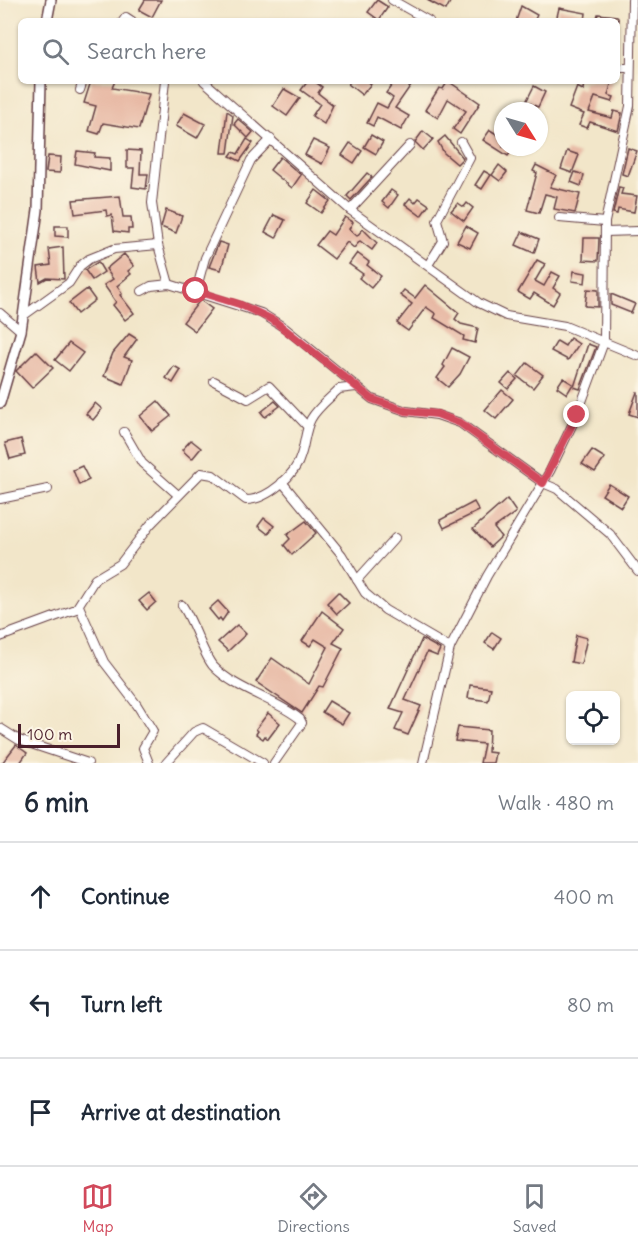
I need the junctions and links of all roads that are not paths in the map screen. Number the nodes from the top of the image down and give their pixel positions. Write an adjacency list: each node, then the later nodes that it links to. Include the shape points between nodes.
1 (51, 0): 4 (street)
2 (394, 0): 5 (street)
3 (632, 0): 7 (street)
4 (48, 18)
5 (424, 18)
6 (620, 68): 7 (street)
7 (630, 68): 11 (street)
8 (41, 84): 26 (street, via 38,210)
9 (165, 84): 20 (street, via 152,203)
10 (207, 84): 12 (street)
11 (634, 107): 17 (street)
12 (271, 139): 15 (street); 24 (street, via 251,160 205,258)
13 (461, 142): 21 (street, via 470,158 436,220 443,241)
14 (410, 145): 15 (street)
15 (350, 210): 21 (street)
16 (559, 218): 17 (street)
17 (605, 222): 19 (street)
18 (638, 231): 19 (street)
19 (605, 232): 28 (street)
20 (158, 244): 22 (street); 26 (street, via 114,249 89,259 69,283)
21 (429, 265): 28 (street, via 479,303 506,316 566,326)
22 (169, 284): 23 (street); 24 (street)
23 (142, 291)
24 (196, 291): 31 (street, via 273,320)
25 (0, 313): 27 (street)
26 (23, 316): 27 (street)
27 (21, 331): 32 (street)
28 (604, 342): 29 (street); 36 (street, via 577,415)
29 (638, 356)
30 (214, 381): 33 (street, via 248,399 269,386)
31 (356, 387): 33 (street, via 339,389); 36 (street, via 372,399 398,409 437,414 460,423)
32 (0, 404)
33 (308, 426): 35 (street, via 301,458)
34 (123, 432): 38 (street, via 142,463)
35 (282, 482): 38 (street, via 261,496 246,500 206,473); 42 (street, via 342,555)
36 (543, 483): 41 (street, via 557,489 610,534); 46 (street, via 487,576)
37 (48, 489): 39 (street)
38 (178, 495): 44 (street, via 120,564 95,579)
39 (0, 499)
40 (395, 538): 42 (street)
41 (638, 572)
42 (357, 580): 46 (street, via 365,593 385,610)
43 (182, 605): 52 (street, via 212,666 300,719 302,723)
44 (80, 606): 45 (street); 49 (street, via 104,662 153,731 143,748)
45 (0, 637)
46 (450, 648): 53 (street)
47 (0, 728): 48 (street, via 19,740)
48 (88, 763)
49 (149, 763)
50 (166, 763): 51 (street, via 194,732 203,728)
51 (263, 763)
52 (274, 763)
53 (423, 763)

